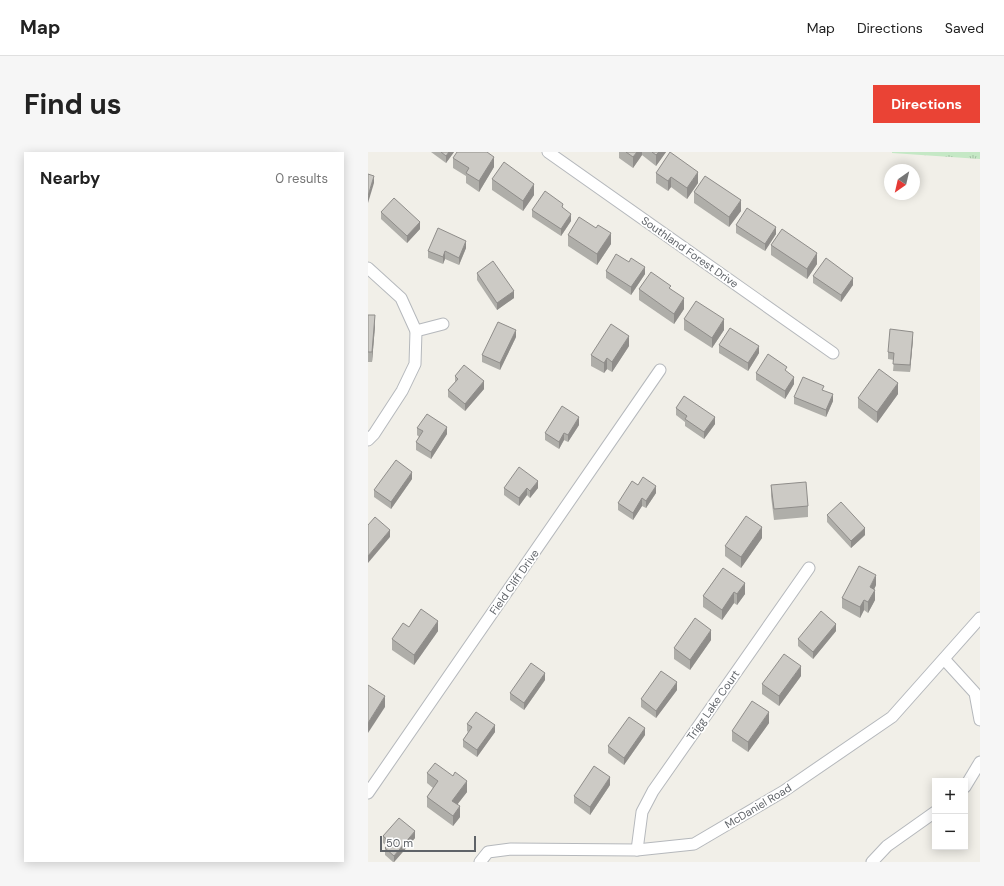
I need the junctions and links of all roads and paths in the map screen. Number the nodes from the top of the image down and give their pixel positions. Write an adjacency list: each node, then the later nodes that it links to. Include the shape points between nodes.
1 (548, 152): 5 (street, Southland Forest Drive)
2 (368, 268): 4 (street, via 401,298)
3 (443, 324): 4 (street)
4 (416, 331): 7 (street, via 415,364 402,391)
5 (832, 353)
6 (660, 370): 14 (street, Field Cliff Drive)
7 (368, 440)
8 (809, 568): 16 (street, Trigg Lake Court, via 653,791 642,812)
9 (980, 618): 10 (street, McDaniel Road)
10 (944, 658): 11 (street, via 975,693); 16 (street, McDaniel Road, via 892,717 784,791 694,844)
11 (980, 720)
12 (980, 762): 13 (street)
13 (968, 782)
14 (368, 793)
15 (932, 814): 18 (street, via 887,846)
16 (637, 850): 17 (street, McDaniel Road, via 511,849 488,852)
17 (480, 862)
18 (872, 862)

